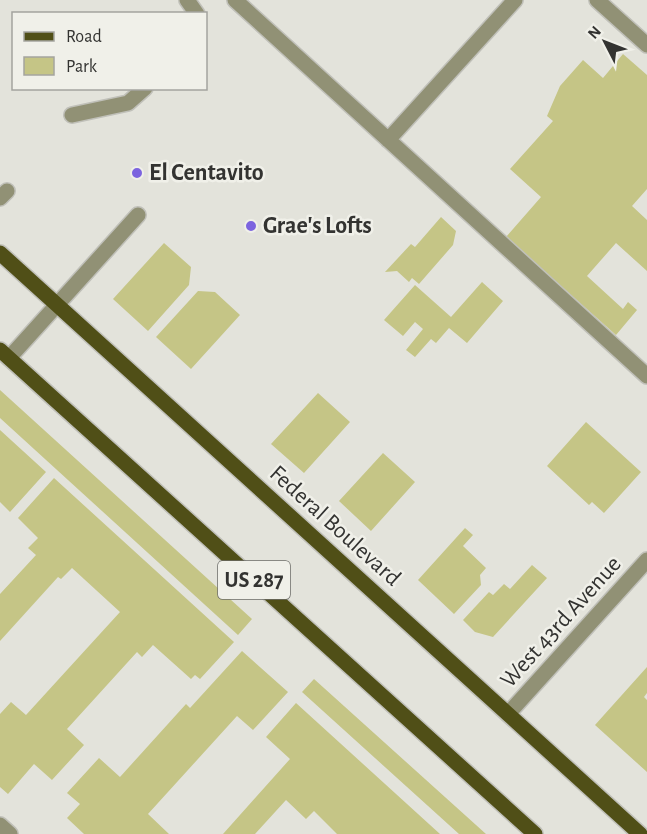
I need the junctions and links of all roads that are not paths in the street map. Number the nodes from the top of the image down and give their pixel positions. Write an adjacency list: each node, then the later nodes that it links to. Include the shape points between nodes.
1 (235, 0): 7 (street)
2 (515, 0): 7 (street)
3 (597, 0): 4 (street)
4 (647, 45)
5 (143, 90): 6 (street, via 128,103)
6 (72, 115)
7 (388, 140): 12 (street)
8 (138, 215): 10 (street)
9 (0, 253): 10 (main road, Federal Boulevard / US 287)
10 (57, 304): 11 (street); 14 (main road, Federal Boulevard / US 287)
11 (4, 354): 17 (main road, US 287)
12 (647, 376)
13 (647, 560): 14 (street, West 43rd Avenue)
14 (508, 714): 18 (main road, Federal Boulevard / US 287)
15 (0, 825): 16 (street)
16 (10, 834)
17 (535, 834)
18 (639, 834)

